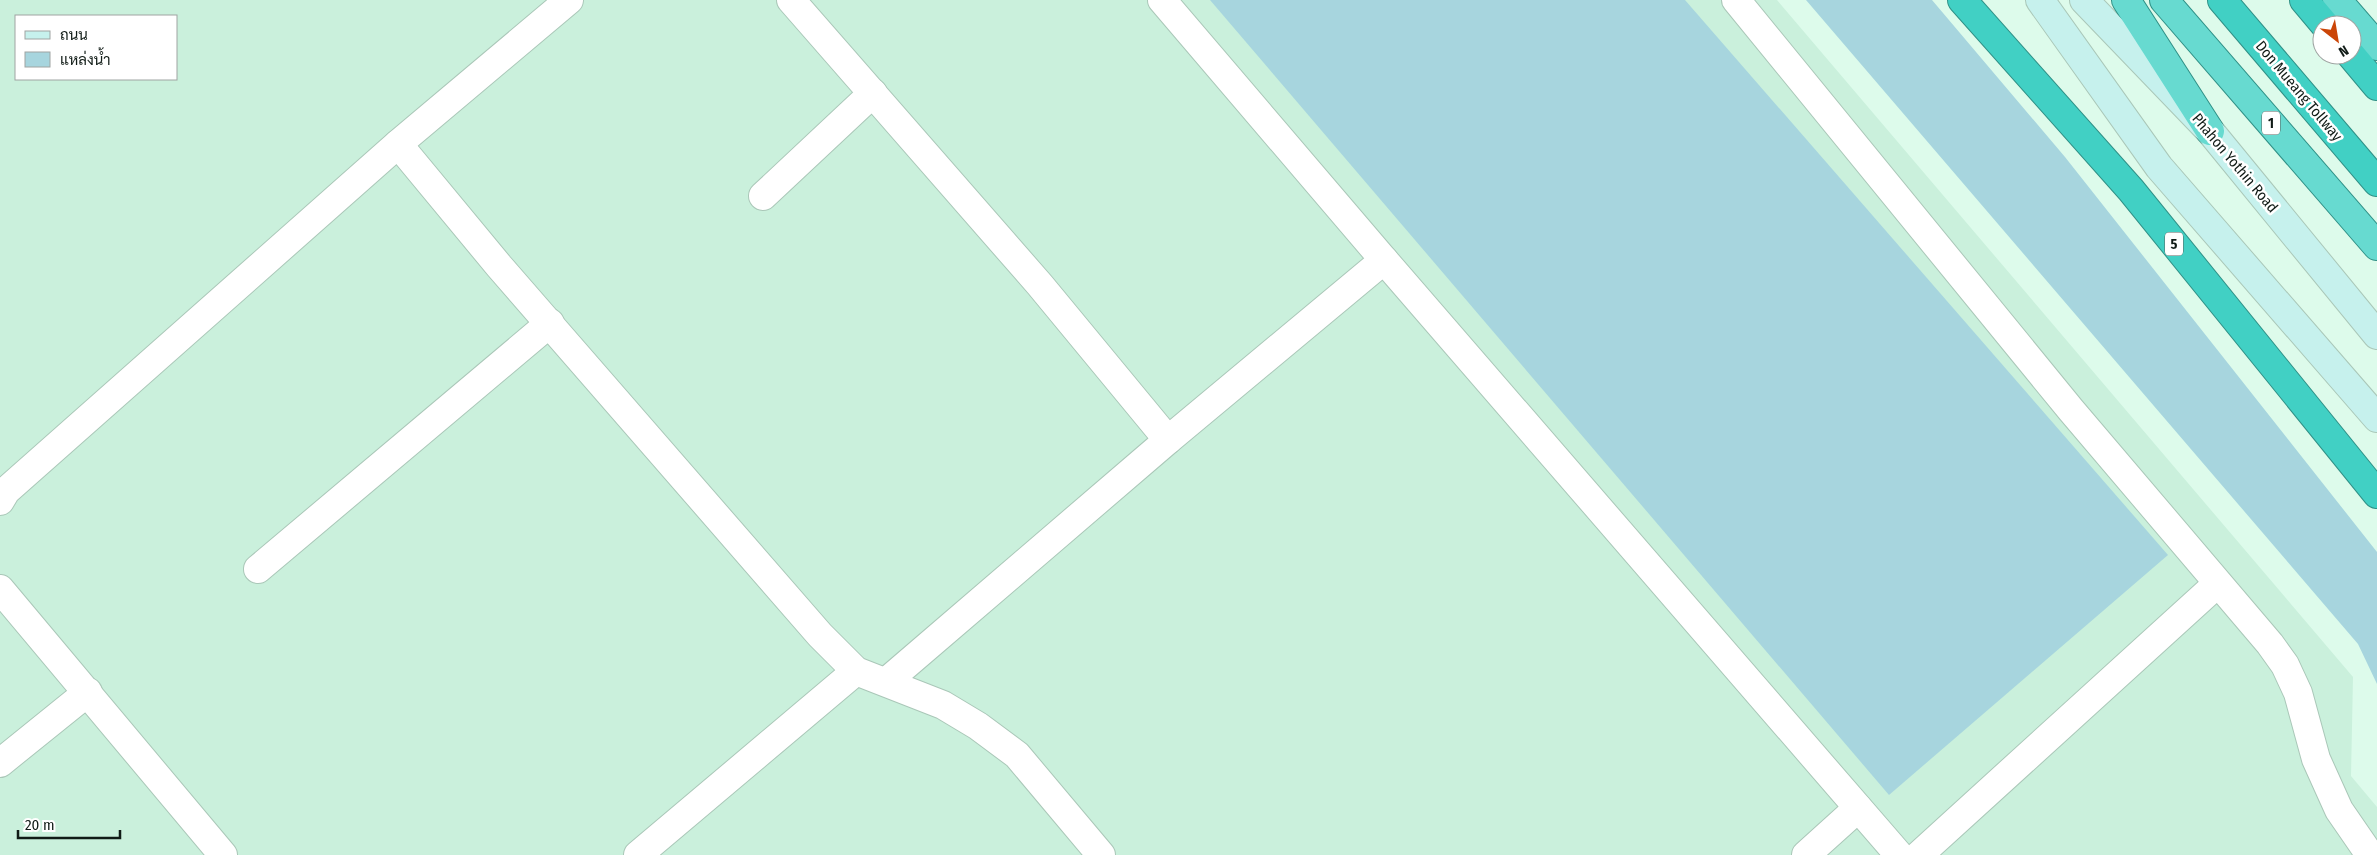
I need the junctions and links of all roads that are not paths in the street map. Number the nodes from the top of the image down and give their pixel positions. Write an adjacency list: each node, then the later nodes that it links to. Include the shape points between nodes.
1 (569, 0): 19 (street)
2 (791, 0): 17 (street)
3 (1162, 0): 23 (street)
4 (1736, 0): 31 (street)
5 (1962, 0): 28 (highway, 5, via 2131,190)
6 (2040, 0): 26 (main road, via 2159,167)
7 (2084, 0): 18 (main road, Phahon Yothin Road)
8 (2126, 0): 18 (highway)
9 (2164, 0): 22 (highway, 1)
10 (2222, 0): 20 (highway, Don Mueang Tollway)
11 (2304, 0): 13 (highway)
12 (2337, 0): 14 (highway)
13 (2317, 15)
14 (2377, 46)
15 (2359, 65): 16 (highway)
16 (2377, 86)
17 (873, 94): 21 (street); 27 (street, via 1040,285)
18 (2210, 131): 25 (main road, Phahon Yothin Road)
19 (398, 144): 24 (street); 29 (street, via 6,491)
20 (2377, 182)
21 (763, 196)
22 (2377, 246)
23 (1384, 260): 27 (street); 37 (street)
24 (550, 323): 30 (street); 33 (street, via 820,635)
25 (2377, 335)
26 (2377, 418)
27 (1168, 440): 34 (street)
28 (2377, 494)
29 (0, 501)
30 (258, 569)
31 (2217, 584): 43 (street); 44 (street, via 2285,665 2298,693 2320,768 2339,810)
32 (0, 589): 35 (street)
33 (856, 671): 34 (street); 39 (street)
34 (886, 682): 40 (street, via 943,706 1018,755)
35 (88, 692): 36 (street); 38 (street)
36 (0, 763)
37 (1858, 808): 41 (street); 42 (street)
38 (223, 855)
39 (638, 855)
40 (1101, 855)
41 (1806, 855)
42 (1899, 855)
43 (1918, 855)
44 (2370, 855)

